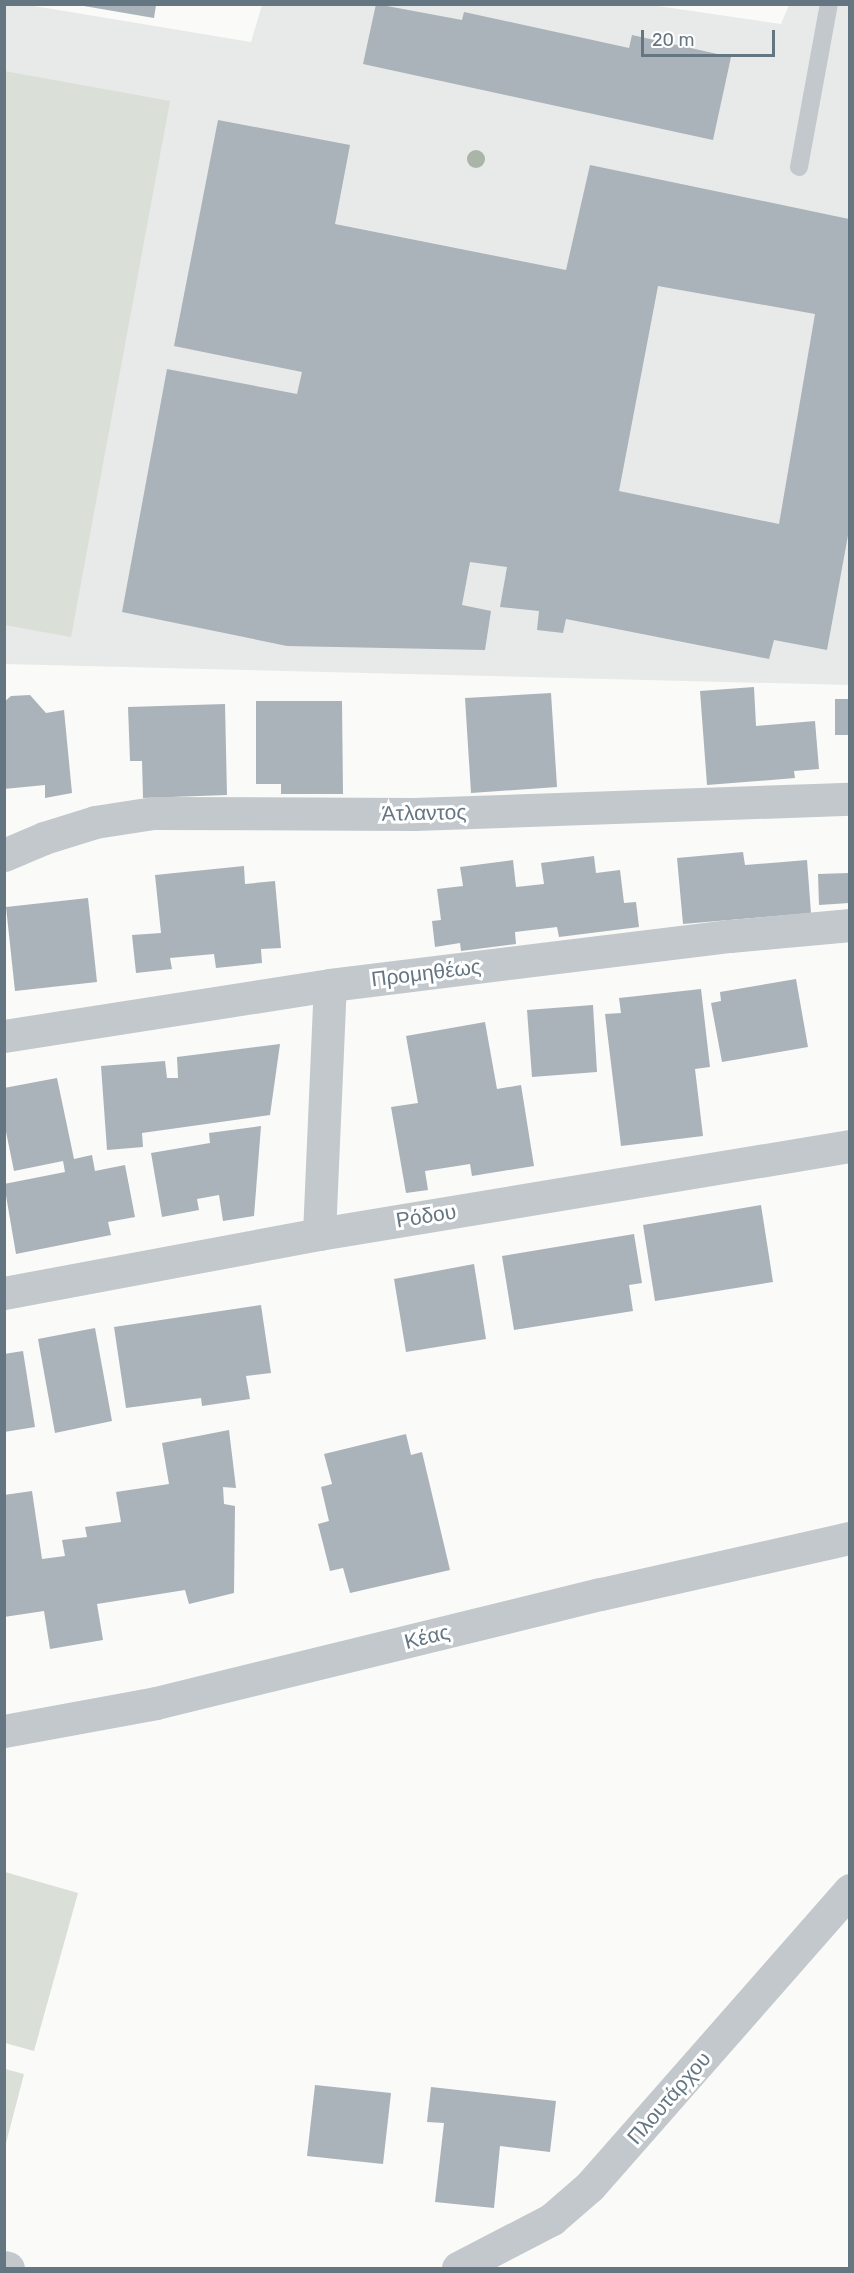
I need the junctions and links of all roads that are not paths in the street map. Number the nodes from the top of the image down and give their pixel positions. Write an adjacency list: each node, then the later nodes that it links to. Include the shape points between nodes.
1 (829, 4): 2 (lane)
2 (799, 167)
3 (849, 799): 4 (street, Άτλαντος, via 414,814 153,813 95,822)
4 (4, 855)
5 (849, 925): 6 (street, Προμηθέως)
6 (330, 985): 7 (street, Προμηθέως); 9 (street)
7 (4, 1036)
8 (849, 1146): 9 (street, Ρόδου)
9 (320, 1234): 10 (street, Ρόδου)
10 (4, 1293)
11 (849, 1538): 12 (street, Κέας, via 601,1594 156,1704)
12 (4, 1731)
13 (849, 1890): 14 (street, Πλουτάρχου, via 590,2186 552,2219)
14 (458, 2268)

